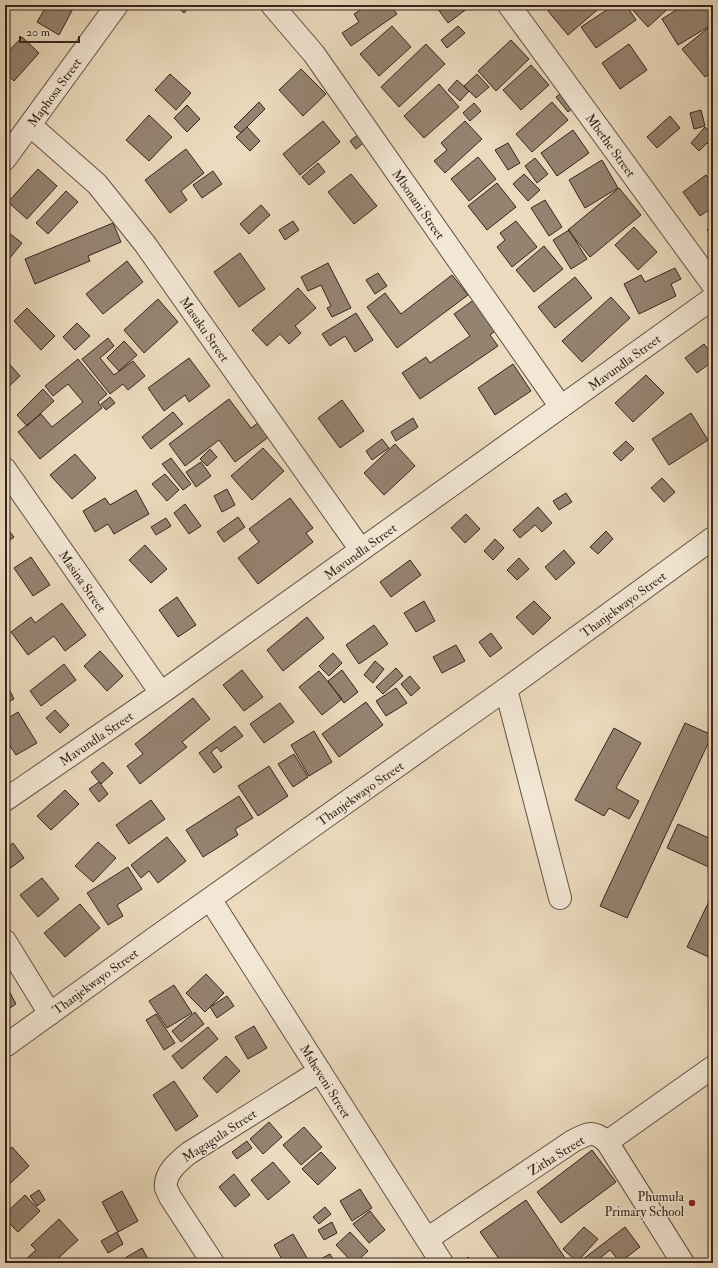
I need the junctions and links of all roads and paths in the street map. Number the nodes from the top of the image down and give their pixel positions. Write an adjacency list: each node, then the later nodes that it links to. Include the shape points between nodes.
1 (116, 5): 4 (street, Maphosa Street)
2 (272, 5): 8 (street, Mbonani Street, via 314,54)
3 (509, 5): 6 (street, Mbethe Street)
4 (30, 125): 5 (street, Maphosa Street); 11 (street, Masuku Street, via 97,184 140,238)
5 (5, 159)
6 (713, 285)
7 (713, 298): 8 (street, Mavundla Street)
8 (561, 407): 11 (street, Mavundla Street)
9 (5, 469): 13 (street, Masina Street)
10 (710, 545): 12 (street, Thanjekwayo Street)
11 (361, 550): 13 (street, Mavundla Street)
12 (506, 689): 15 (street); 16 (street, Thanjekwayo Street)
13 (161, 693): 14 (street, Mavundla Street)
14 (5, 800)
15 (560, 898)
16 (210, 899): 18 (street, Thanjekwayo Street); 21 (street, Msheveni Street)
17 (5, 941): 18 (street)
18 (50, 1014): 19 (street, Thanjekwayo Street)
19 (5, 1046)
20 (713, 1067): 22 (street)
21 (320, 1070): 23 (street, Msheveni Street); 24 (street, Magagula Street, via 189,1154 170,1173 166,1188 170,1197)
22 (607, 1142): 23 (street, Zitha Street, via 596,1134 582,1136); 26 (street)
23 (427, 1239): 25 (street, Msheveni Street)
24 (213, 1263)
25 (442, 1263)
26 (682, 1263)

